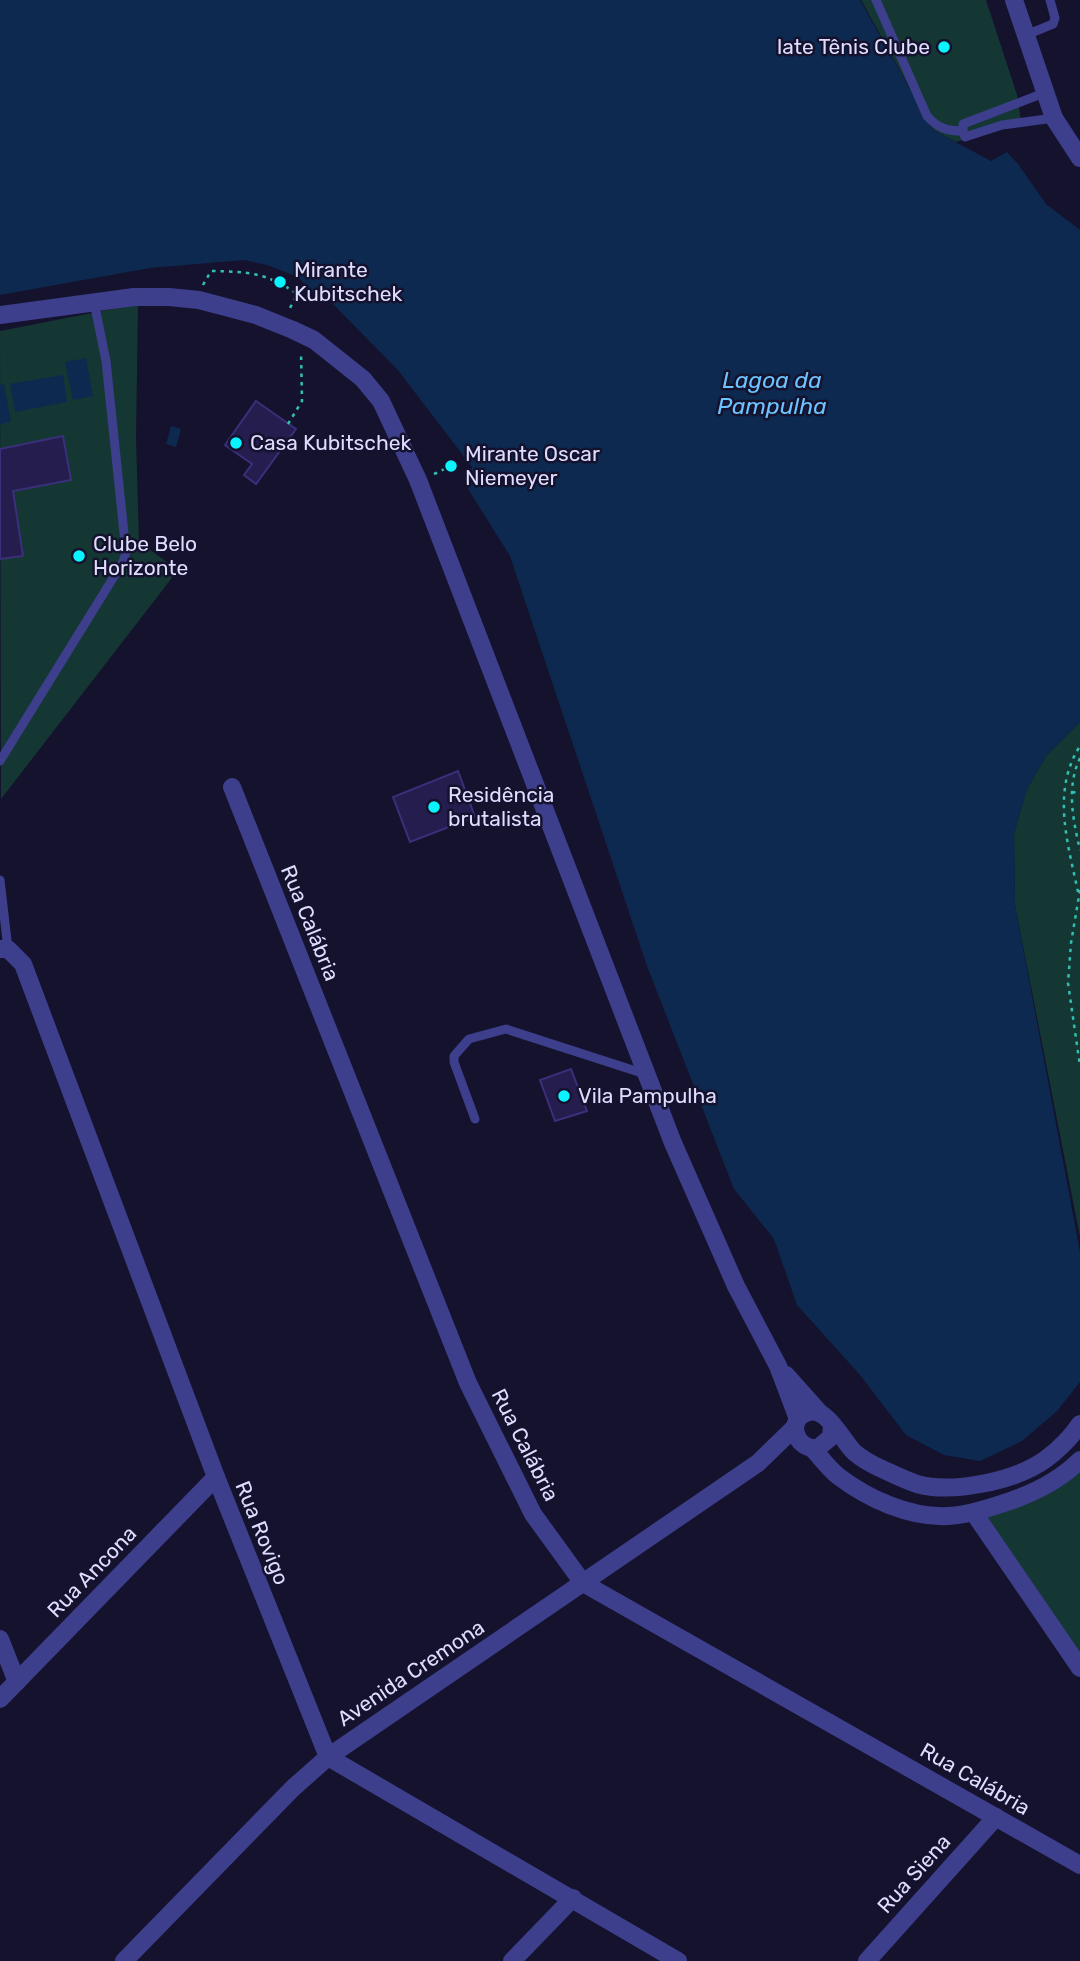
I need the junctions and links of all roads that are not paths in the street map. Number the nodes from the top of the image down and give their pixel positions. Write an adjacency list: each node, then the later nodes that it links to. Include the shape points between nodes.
1 (876, 0): 7 (lane, via 927,116 947,131)
2 (1014, 0): 4 (street)
3 (1050, 0): 4 (lane, via 1053,24)
4 (1025, 35): 5 (street)
5 (1044, 93): 6 (street); 7 (lane, via 963,124)
6 (1054, 118): 7 (lane, via 1002,125 965,137); 8 (street)
7 (963, 131)
8 (1080, 158)
9 (94, 302): 10 (street); 11 (lane, via 106,361 123,562); 15 (street, via 169,297 256,315 305,335 363,379 381,401 412,466)
10 (0, 316)
11 (0, 761)
12 (232, 787): 27 (street, Rua Calábria, via 468,1383 533,1514)
13 (0, 880): 14 (lane)
14 (4, 949): 25 (street, Rua Rovigo, via 23,964)
15 (647, 1074): 16 (lane, via 521,1033 494,1032 469,1039 454,1056); 17 (street, via 736,1286)
16 (475, 1119)
17 (778, 1366): 18 (street); 19 (street)
18 (819, 1412): 19 (street, via 807,1412); 21 (street)
19 (796, 1423): 22 (street, via 797,1439); 24 (street, Avenida Cremona)
20 (1080, 1424): 21 (street, via 1045,1460 1008,1477 948,1488 917,1484 878,1468 856,1453)
21 (832, 1425): 22 (street, via 828,1442)
22 (810, 1448): 24 (street, Avenida Cremona); 26 (street, via 864,1493 909,1512)
23 (1080, 1460): 26 (street, via 1050,1484)
24 (758, 1463): 27 (street, Avenida Cremona)
25 (216, 1477): 30 (street, Rua Ancona); 32 (street, Rua Rovigo)
26 (974, 1513): 29 (street)
27 (583, 1583): 32 (street, Avenida Cremona); 33 (street, Rua Calábria)
28 (0, 1639): 30 (street)
29 (1080, 1668)
30 (16, 1682): 31 (street, Rua Ancona)
31 (0, 1699)
32 (328, 1758): 35 (street); 36 (street, Avenida Cremona)
33 (996, 1817): 34 (street, Rua Calábria); 39 (street, Rua Siena)
34 (1080, 1865)
35 (573, 1898): 37 (street); 38 (street)
36 (124, 1961)
37 (512, 1961)
38 (678, 1961)
39 (867, 1961)

